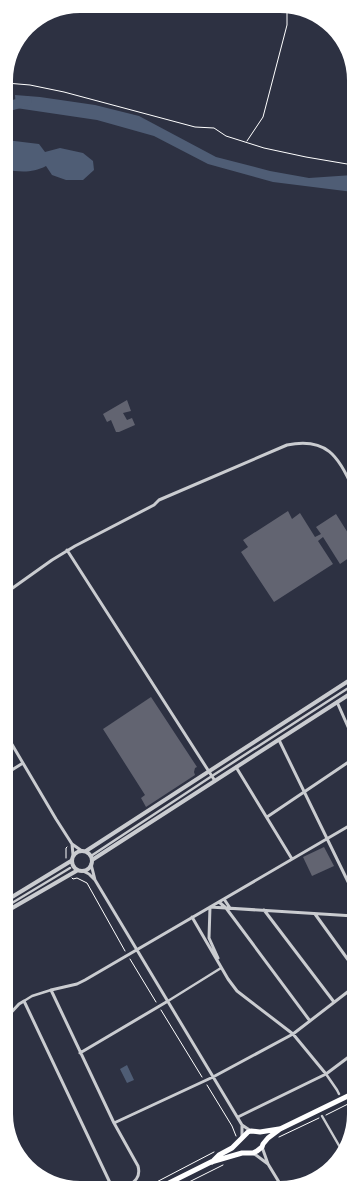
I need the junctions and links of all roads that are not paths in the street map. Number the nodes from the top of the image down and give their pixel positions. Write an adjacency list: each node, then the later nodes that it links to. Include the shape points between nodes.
1 (347, 475): 2 (street, via 342,465 330,452 317,445 287,445 164,497 154,505)
2 (67, 550): 3 (street); 15 (street)
3 (13, 588)
4 (347, 682): 15 (street)
5 (347, 689): 16 (street)
6 (347, 696): 7 (street)
7 (337, 702): 8 (street); 9 (street)
8 (347, 724)
9 (279, 740): 13 (street); 18 (street)
10 (13, 746): 11 (street)
11 (23, 763): 14 (street); 22 (street)
12 (347, 763): 18 (street)
13 (236, 767): 17 (street); 19 (street)
14 (13, 769)
15 (208, 772): 16 (street); 23 (street)
16 (212, 776): 17 (street); 25 (street)
17 (215, 781): 25 (street)
18 (304, 792): 19 (street); 21 (street)
19 (267, 817): 26 (street)
20 (347, 826): 21 (street)
21 (327, 839): 26 (street); 31 (street)
22 (72, 844): 23 (street); 24 (street)
23 (84, 851): 24 (street); 25 (street)
24 (73, 855): 27 (street)
25 (91, 860): 29 (street, via 87,869); 30 (street)
26 (292, 860): 33 (street)
27 (71, 861): 29 (street, via 73,866); 32 (street)
28 (70, 868): 34 (street)
29 (80, 870): 30 (street); 37 (street)
30 (95, 880): 43 (street)
31 (347, 880)
32 (13, 896)
33 (224, 899): 35 (street); 38 (street)
34 (13, 902)
35 (218, 902): 36 (street); 38 (street)
36 (210, 907): 38 (street); 42 (street); 45 (street, via 209,938)
37 (13, 908)
38 (228, 908): 39 (street); 52 (street)
39 (264, 910): 40 (street); 50 (street)
40 (315, 914): 41 (street); 44 (street)
41 (347, 916)
42 (192, 917): 43 (street); 45 (street)
43 (136, 949): 46 (street, via 77,984); 49 (street)
44 (347, 958)
45 (221, 968): 49 (street); 53 (street, via 237,991)
46 (51, 990): 48 (street); 54 (street)
47 (347, 992): 50 (street)
48 (24, 1001): 51 (street); 72 (street)
49 (168, 1001): 54 (street); 57 (street)
50 (334, 1002): 52 (street)
51 (13, 1010)
52 (310, 1021): 53 (street)
53 (293, 1034): 56 (street); 57 (street)
54 (80, 1053): 62 (street)
55 (347, 1058): 56 (street)
56 (326, 1074): 58 (street); 61 (street)
57 (214, 1077): 61 (street); 62 (street)
58 (338, 1094)
59 (347, 1096): 64 (main road)
60 (322, 1116): 68 (street)
61 (238, 1117): 63 (street)
62 (114, 1123): 73 (street, via 138,1166 138,1177)
63 (242, 1125): 65 (street); 66 (street)
64 (280, 1129): 65 (main road); 67 (main road, via 269,1136)
65 (254, 1132): 66 (main road, via 246,1134); 67 (main road, via 261,1136)
66 (242, 1139): 69 (main road, via 242,1147); 70 (main road)
67 (262, 1146): 69 (main road, via 257,1151); 71 (street)
68 (339, 1146)
69 (250, 1152): 70 (main road); 71 (street)
70 (211, 1162): 74 (main road)
71 (268, 1164): 75 (street)
72 (109, 1181)
73 (135, 1181)
74 (173, 1181)
75 (278, 1181)

